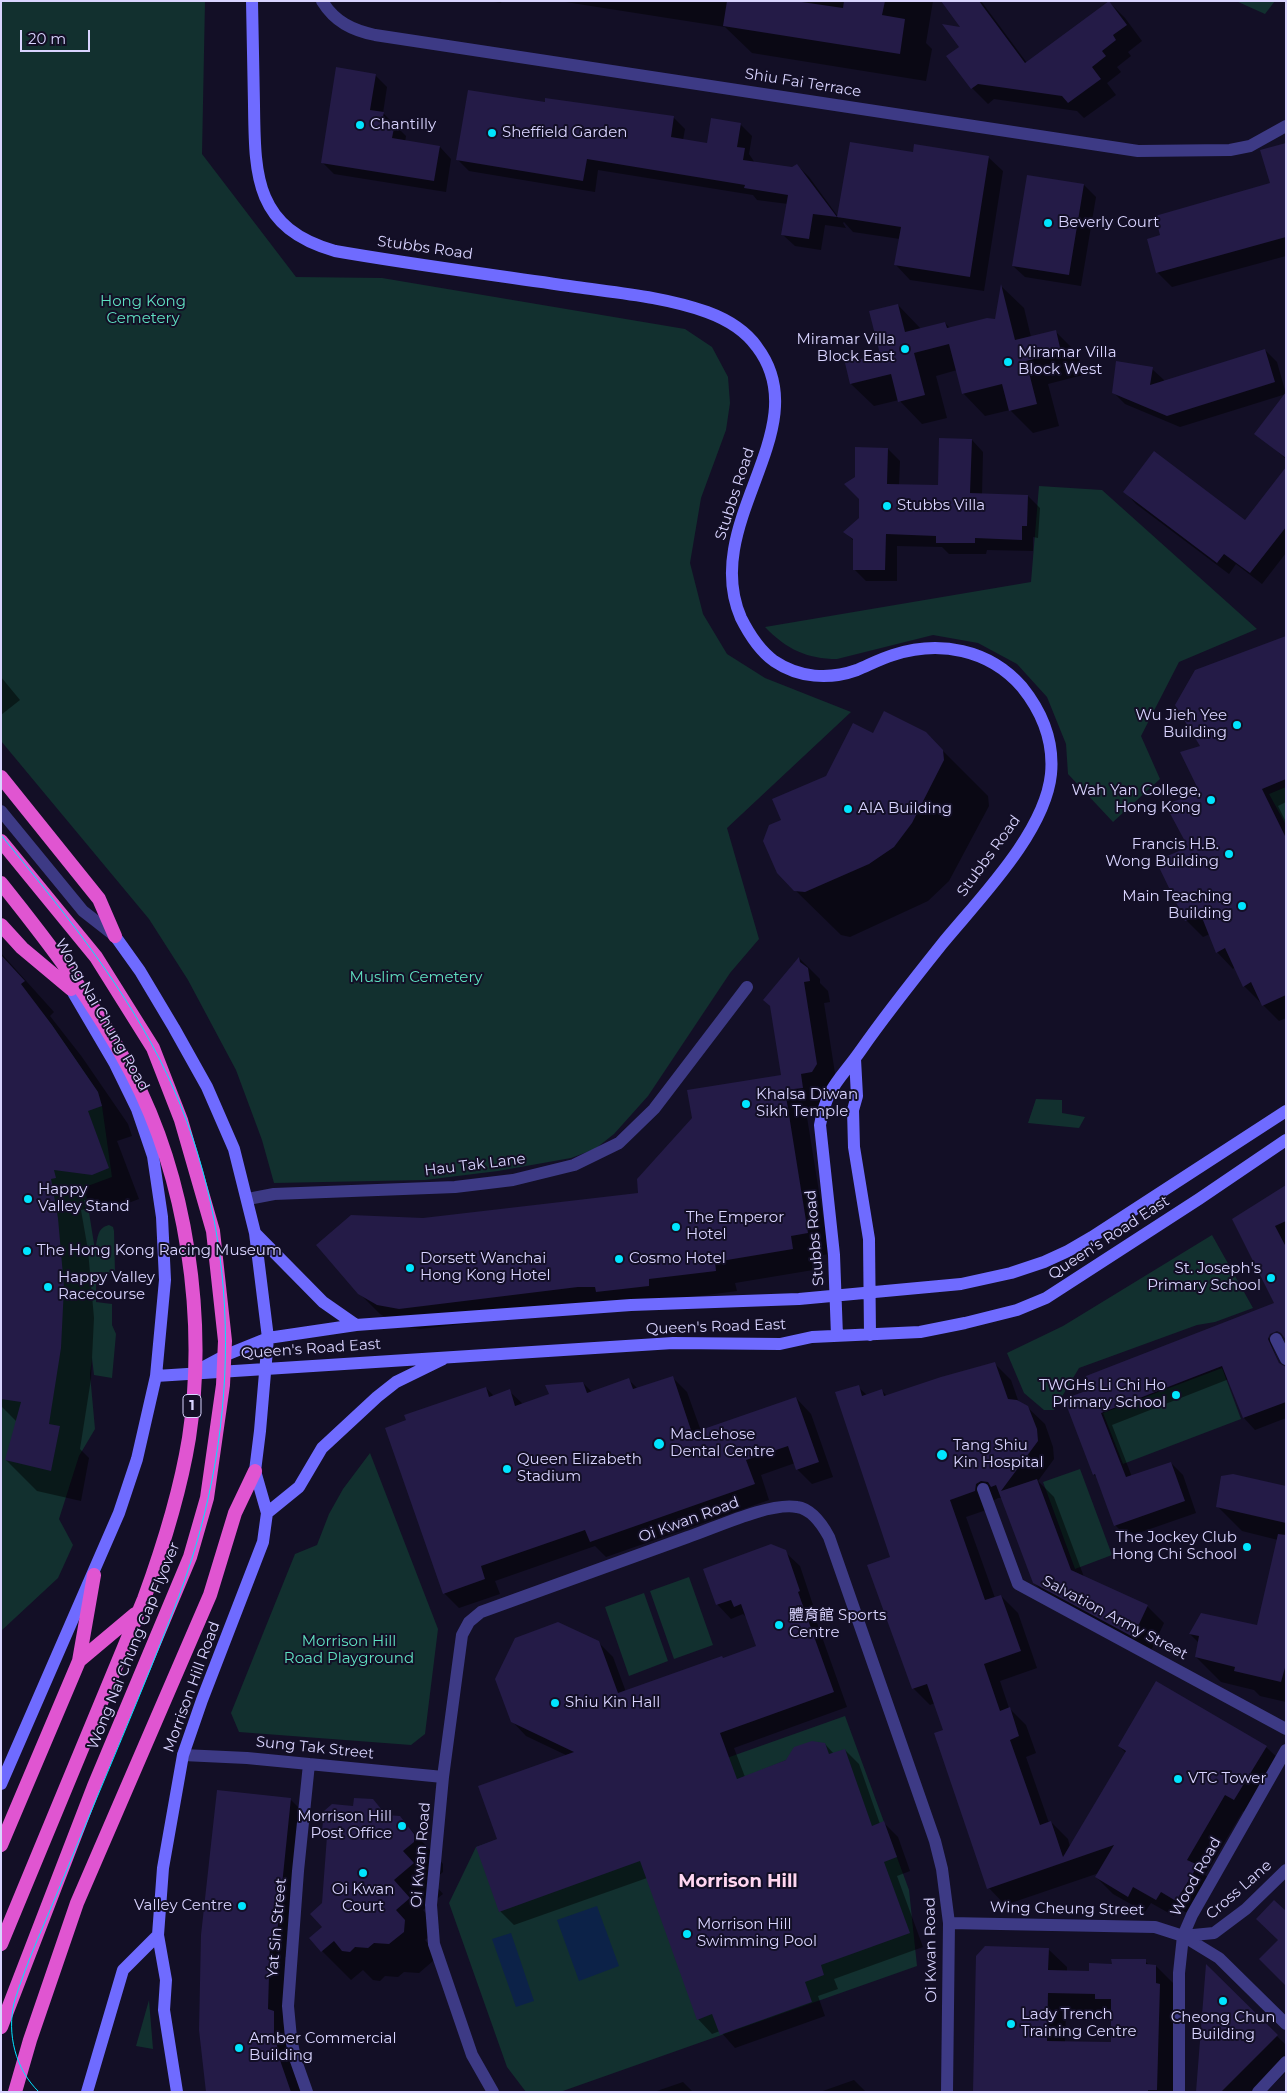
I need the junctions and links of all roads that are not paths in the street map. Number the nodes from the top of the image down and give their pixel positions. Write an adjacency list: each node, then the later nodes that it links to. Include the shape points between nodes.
1 (252, 1): 13 (main road, Stubbs Road, via 256,168 265,198 285,224 312,243 335,251 640,297 698,309 725,320 760,350 772,373 775,393 773,428 732,552 735,599 742,620 763,652 788,669 819,676 846,673 912,650 940,647 966,651 1005,672 1034,705 1048,735 1051,757 1048,788 1038,815 1007,865 892,1005)
2 (322, 1): 3 (street, Shiu Fai Terrace, via 341,23 370,34 1138,151 1230,150 1250,146)
3 (1286, 126)
4 (1, 777): 10 (highway, via 99,898)
5 (1, 811): 10 (street, via 83,911)
6 (1, 841): 50 (highway, Wong Nai Chung Gap Flyover / 1, via 96,957 152,1048 182,1120 213,1231 225,1341 223,1385 207,1498 190,1557 94,1786)
7 (1, 883): 48 (highway, Wong Nai Chung Gap Flyover / 1, via 89,1000 128,1066 149,1112 163,1150 183,1228 190,1272 194,1353 189,1438 158,1559)
8 (1, 889): 12 (street, Wong Nai Chung Road, via 38,936)
9 (1, 925): 12 (highway, via 22,948)
10 (116, 936): 16 (main road, via 166,1014 207,1088 234,1149)
11 (747, 987): 16 (street, Hau Tak Lane, via 654,1109 619,1143 574,1165 513,1180 455,1187 274,1194)
12 (71, 989): 29 (main road, Wong Nai Chung Road, via 115,1064 137,1109 153,1156 162,1217 165,1280)
13 (855, 1059): 18 (main road, via 854,1147 869,1239); 19 (main road, Stubbs Road, via 834,1084 820,1125 834,1255)
14 (1286, 1111): 18 (main road, Queen's Road East, via 1068,1252 1011,1273 961,1284)
15 (1286, 1140): 21 (main road, Queen's Road East, via 1046,1298 1017,1310 965,1323 920,1332)
16 (248, 1199): 17 (main road)
17 (255, 1233): 20 (main road, via 323,1302); 23 (main road)
18 (869, 1294): 19 (main road, Queen's Road East); 21 (main road)
19 (835, 1296): 20 (main road, Queen's Road East, via 631,1305); 22 (main road, Stubbs Road)
20 (356, 1325): 23 (main road, Queen's Road East)
21 (870, 1335): 22 (main road, Queen's Road East)
22 (837, 1336): 25 (main road, Queen's Road East, via 780,1344 673,1343)
23 (268, 1338): 27 (main road); 28 (main road, Queen's Road East)
24 (1276, 1339): 26 (street)
25 (450, 1356): 27 (main road, Queen's Road East); 32 (main road, via 396,1382 376,1397 322,1448 299,1487)
26 (1286, 1359)
27 (264, 1369): 28 (main road, Queen's Road East); 30 (main road, Morrison Hill Road)
28 (193, 1373): 29 (main road, Queen's Road East); 34 (main road, via 173,1493)
29 (156, 1376): 33 (main road, via 137,1459)
30 (255, 1471): 32 (main road, Morrison Hill Road); 52 (highway, via 235,1513 210,1595 77,1903)
31 (983, 1489): 36 (street, Salvation Army Street, via 1018,1584)
32 (267, 1513): 38 (main road, Morrison Hill Road, via 263,1542)
33 (94, 1575): 35 (highway); 41 (main road)
34 (135, 1614): 35 (highway); 47 (main road)
35 (79, 1661): 42 (highway)
36 (1286, 1729)
37 (1286, 1750): 46 (street, Wood Road)
38 (183, 1755): 39 (street, Sung Tak Street); 45 (main road, Morrison Hill Road, via 163,1868)
39 (309, 1764): 40 (street, Sung Tak Street); 55 (street, Yat Sin Street, via 288,2006 293,2048)
40 (443, 1777): 44 (street, Oi Kwan Road, via 462,1635 468,1622 481,1612 762,1511 782,1506 799,1507 823,1525 828,1537 935,1841); 56 (street, Oi Kwan Road, via 431,1906 434,1944 472,2055)
41 (1, 1784)
42 (1, 1845)
43 (1286, 1870): 46 (street, Cross Lane, via 1246,1909 1214,1933)
44 (949, 1923): 46 (street, Wing Cheung Street, via 1155,1927); 57 (street, Oi Kwan Road)
45 (158, 1935): 53 (main road, via 123,1970); 54 (main road, Morrison Hill Road, via 166,1980 164,2010)
46 (1183, 1936): 49 (street, via 1219,1958); 58 (street, Wood Road, via 1179,1973)
47 (1, 1937)
48 (1, 1944)
49 (1286, 2024)
50 (1, 2028)
51 (1286, 2062): 59 (street)
52 (15, 2092)
53 (87, 2092)
54 (177, 2092)
55 (307, 2092)
56 (493, 2092)
57 (947, 2092)
58 (1179, 2092)
59 (1258, 2092)

